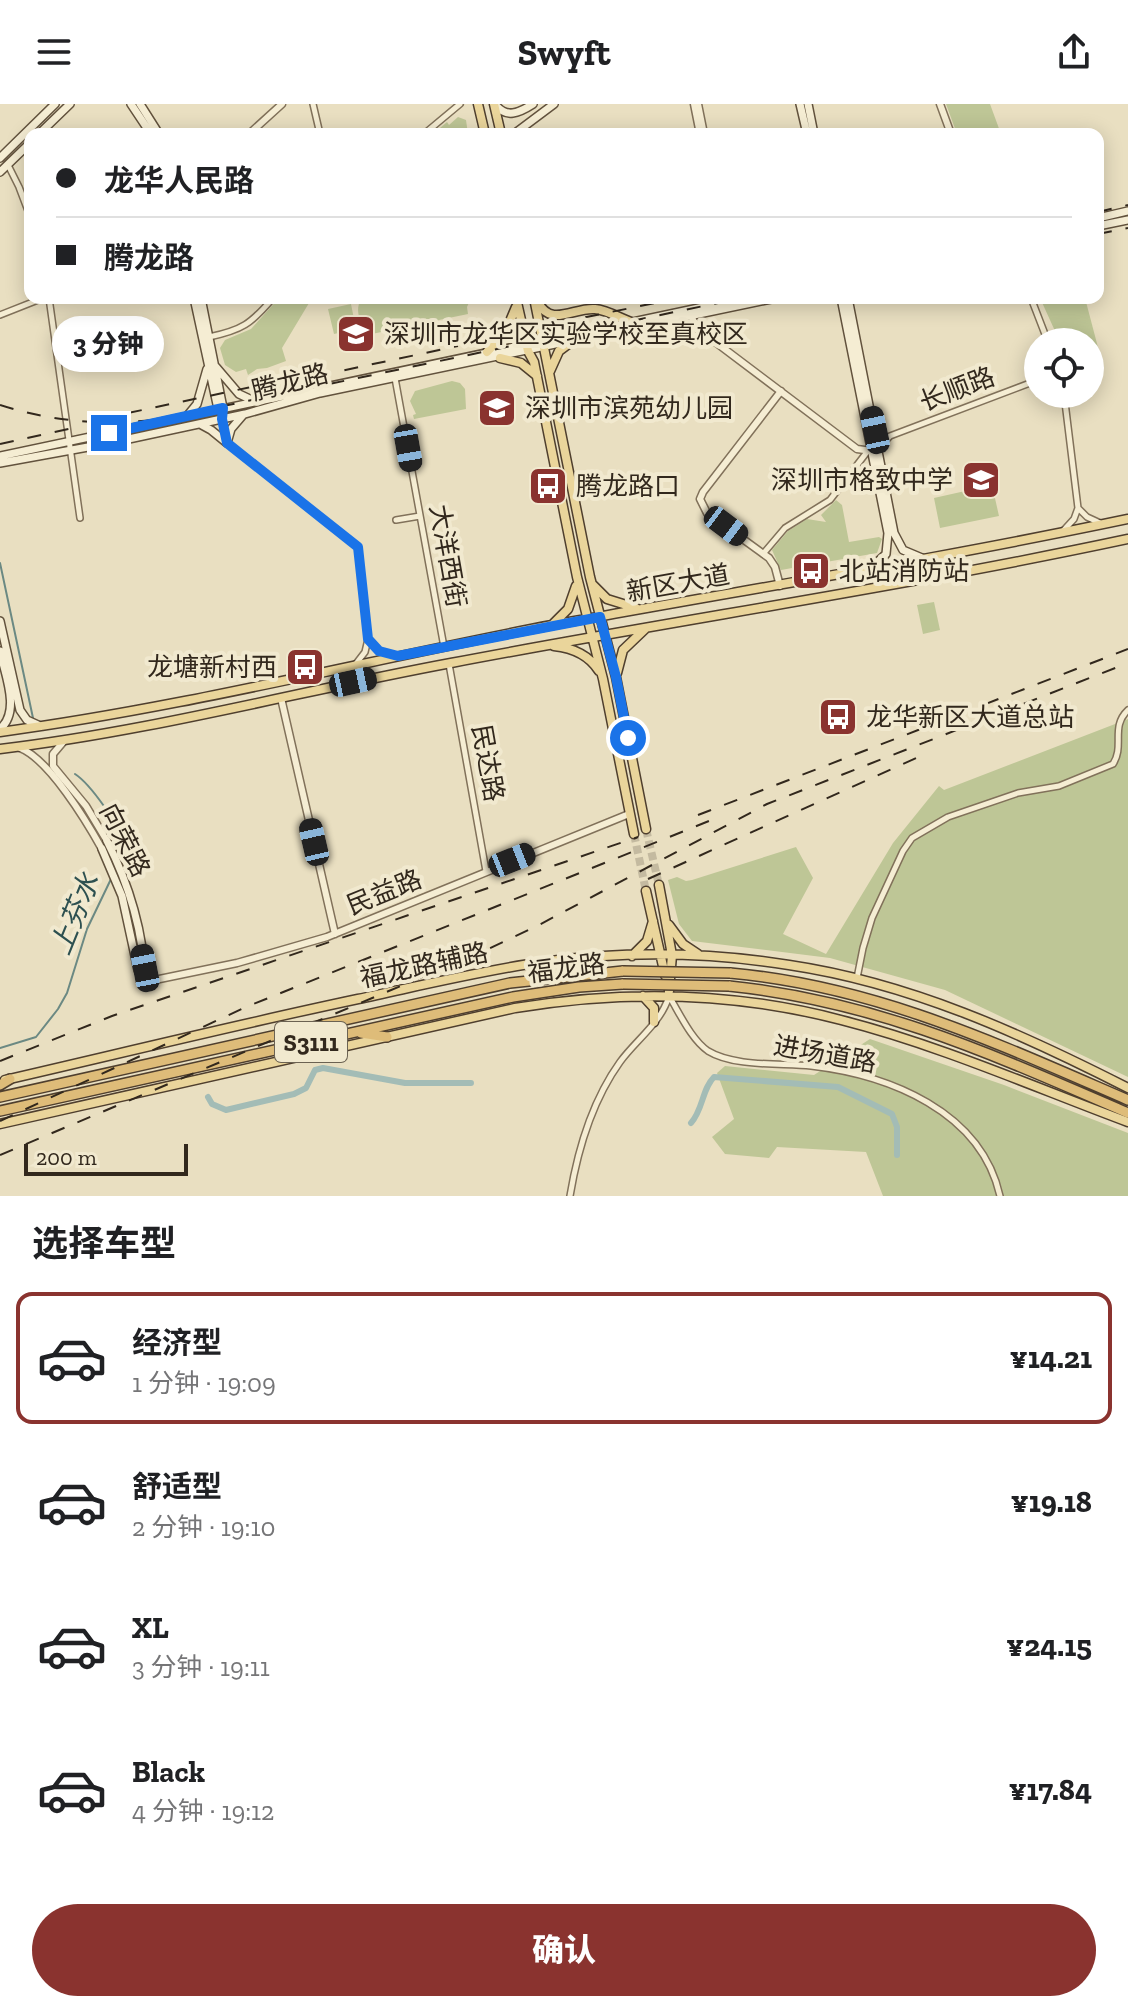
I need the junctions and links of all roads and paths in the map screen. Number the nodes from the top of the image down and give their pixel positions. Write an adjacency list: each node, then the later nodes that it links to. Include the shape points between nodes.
1 (55, 104): 16 (main road)
2 (70, 104): 17 (main road)
3 (131, 104): 18 (main road)
4 (140, 104): 19 (main road)
5 (282, 104): 20 (street)
6 (313, 104): 21 (street)
7 (460, 104): 22 (street)
8 (478, 104): 23 (main road)
9 (494, 104): 10 (main road, via 514,114); 24 (main road)
10 (533, 104)
11 (554, 104): 25 (main road)
12 (696, 104): 26 (street)
13 (800, 104): 27 (main road)
14 (808, 104): 28 (main road)
15 (940, 104): 29 (street)
16 (30, 128)
17 (45, 128)
18 (147, 128)
19 (155, 128)
20 (256, 128)
21 (319, 128)
22 (431, 128)
23 (484, 128)
24 (500, 128)
25 (522, 128)
26 (701, 128)
27 (806, 128)
28 (813, 128)
29 (949, 128)
30 (24, 134): 33 (main road)
31 (0, 143): 33 (street)
32 (24, 149): 35 (main road)
33 (7, 151): 34 (main road)
34 (0, 158)
35 (8, 165): 36 (main road); 37 (street)
36 (0, 172)
37 (24, 202)
38 (1128, 211): 39 (main road)
39 (1104, 217)
40 (1128, 220): 41 (main road)
41 (1104, 225)
42 (28, 304): 56 (street)
43 (50, 304): 82 (street)
44 (196, 304): 66 (main road)
45 (202, 304): 60 (main road)
46 (267, 304): 60 (street, via 246,326)
47 (516, 304): 64 (main road, via 509,327)
48 (517, 304): 63 (main road)
49 (536, 304): 62 (main road)
50 (539, 304): 58 (main road, via 553,316 592,309)
51 (714, 304): 58 (main road, 腾龙路)
52 (748, 304): 57 (main road, 腾龙路)
53 (842, 304): 83 (main road)
54 (849, 304): 79 (main road)
55 (1033, 304): 59 (street)
56 (0, 315)
57 (691, 316): 61 (main road, 腾龙路); 71 (street, via 698,329)
58 (631, 322): 62 (main road, 腾龙路)
59 (1043, 328)
60 (209, 337): 66 (main road)
61 (571, 342): 62 (main road, 腾龙路); 68 (main road, via 559,351)
62 (543, 344): 63 (main road, 腾龙路); 68 (main road)
63 (527, 347): 64 (main road, 腾龙路); 65 (main road, 腾龙路); 67 (main road)
64 (487, 352): 72 (main road, 腾龙路)
65 (500, 358): 67 (main road, via 521,363); 69 (main road, 腾龙路)
66 (211, 362): 72 (main road, via 239,394); 74 (main road); 76 (main road, via 197,404)
67 (537, 376): 97 (main road)
68 (550, 376): 98 (main road)
69 (395, 378): 75 (main road, 腾龙路); 87 (street, 大洋西街)
70 (1024, 385): 80 (street, 长顺路)
71 (781, 391): 83 (street, via 857,449); 94 (street, via 700,499 705,510)
72 (256, 401): 74 (main road, 腾龙路)
73 (1066, 408): 86 (street)
74 (220, 409): 76 (main road, 腾龙路); 77 (street)
75 (245, 414): 77 (main road, 腾龙路); 81 (main road)
76 (186, 416): 82 (main road, 腾龙路)
77 (222, 419): 78 (main road, 腾龙路); 81 (street)
78 (198, 424): 81 (main road); 82 (main road, 腾龙路)
79 (875, 430): 80 (street); 83 (main road)
80 (890, 436): 83 (street)
81 (227, 443): 108 (street, via 358,547)
82 (69, 445): 84 (main road, 腾龙路); 85 (main road, 腾龙路); 88 (street)
83 (872, 451): 94 (street, via 830,500 785,528); 95 (main road, via 897,542 910,555); 96 (main road, via 888,542 882,560)
84 (0, 456)
85 (0, 463)
86 (1078, 508): 91 (street); 92 (street)
87 (420, 516): 90 (street); 110 (street, 大洋西街)
88 (80, 518)
89 (1128, 519): 91 (main road, 新区大道)
90 (396, 520)
91 (1104, 524): 92 (main road, 新区大道)
92 (1061, 533): 95 (main road, 新区大道)
93 (1128, 539): 105 (main road, 新区大道)
94 (763, 554): 99 (street, via 775,567)
95 (932, 559): 96 (main road, 新区大道)
96 (864, 571): 99 (main road, 新区大道)
97 (577, 577): 102 (main road); 104 (main road, via 568,609)
98 (590, 577): 100 (main road, via 608,600); 101 (main road)
99 (780, 586): 100 (main road, 新区大道)
100 (646, 609): 101 (main road, 新区大道)
101 (600, 617): 102 (main road, 新区大道); 106 (main road)
102 (587, 619): 104 (main road, 新区大道); 107 (main road)
103 (0, 621): 119 (main road, via 20,710 27,720)
104 (547, 626): 110 (main road, 新区大道)
105 (650, 627): 106 (main road, 新区大道); 115 (main road, via 623,650)
106 (605, 635): 107 (main road, 新区大道); 115 (main road)
107 (593, 637): 109 (main road, 新区大道); 116 (main road)
108 (368, 639): 112 (street, via 379,651); 114 (street)
109 (545, 646): 113 (main road, 新区大道); 116 (main road, via 581,654)
110 (444, 647): 112 (main road, 新区大道)
111 (0, 651): 120 (main road, via 11,706)
112 (398, 656): 114 (main road, 新区大道)
113 (449, 663): 117 (main road, 新区大道); 128 (street, 民达路)
114 (355, 665): 119 (main road, 新区大道)
115 (616, 677): 125 (main road)
116 (603, 679): 124 (main road)
117 (281, 698): 121 (main road, 新区大道); 133 (street)
118 (1128, 710): 138 (street, via 1118,725 1119,750 1113,764 1059,786 1018,793 948,817 912,838 872,918)
119 (44, 726): 120 (main road, 新区大道)
120 (0, 730)
121 (64, 741): 122 (main road, 新区大道); 127 (street, 向荣路, via 53,754 53,766 86,806)
122 (16, 747): 123 (main road, 新区大道); 127 (street, 向荣路, via 31,753 48,771)
123 (0, 749)
124 (629, 814): 126 (main road); 128 (street, 民益路)
125 (646, 829)
126 (634, 834)
127 (105, 845): 139 (main road, 向荣路); 139 (main road, 向荣路, via 129,891)
128 (486, 871): 133 (street, 民益路)
129 (659, 885): 132 (main road)
130 (646, 891): 131 (main road)
131 (653, 920): 134 (main road); 136 (main road, via 647,941)
132 (667, 921): 135 (main road); 137 (main road, via 683,944)
133 (335, 934): 139 (street, 民益路, via 265,956)
134 (662, 955): 135 (main road, 福龙路辅路); 136 (main road, 福龙路辅路); 140 (main road)
135 (672, 955): 137 (main road, 福龙路辅路); 140 (main road)
136 (632, 956): 145 (main road, 福龙路辅路, via 489,971)
137 (707, 957): 138 (main road, 福龙路辅路)
138 (858, 975): 146 (main road, 福龙路辅路, via 994,1024)
139 (145, 982)
140 (669, 995): 141 (main road); 142 (street); 151 (main road, via 841,1020); 154 (street, 进场道路, via 698,1043 713,1053 732,1060 857,1075 946,1113 982,1151)
141 (642, 996): 142 (main road, via 654,1008); 144 (main road, via 536,1004)
142 (654, 1022): 153 (street, via 620,1061 600,1095)
143 (354, 1032): 144 (highway); 149 (highway, 福龙路 / S3111); 150 (highway, 福龙路 / S3111, bridge, via 534,993 623,984 729,986 810,997 894,1019)
144 (387, 1037): 152 (main road)
145 (3, 1081)
146 (1128, 1088)
147 (0, 1097): 148 (highway, 福龙路 / S3111, bridge, via 510,983 623,971 730,973 811,984 916,1012)
148 (1128, 1100)
149 (0, 1111)
150 (1128, 1113)
151 (1128, 1122)
152 (0, 1124)
153 (570, 1196)
154 (1000, 1196)

